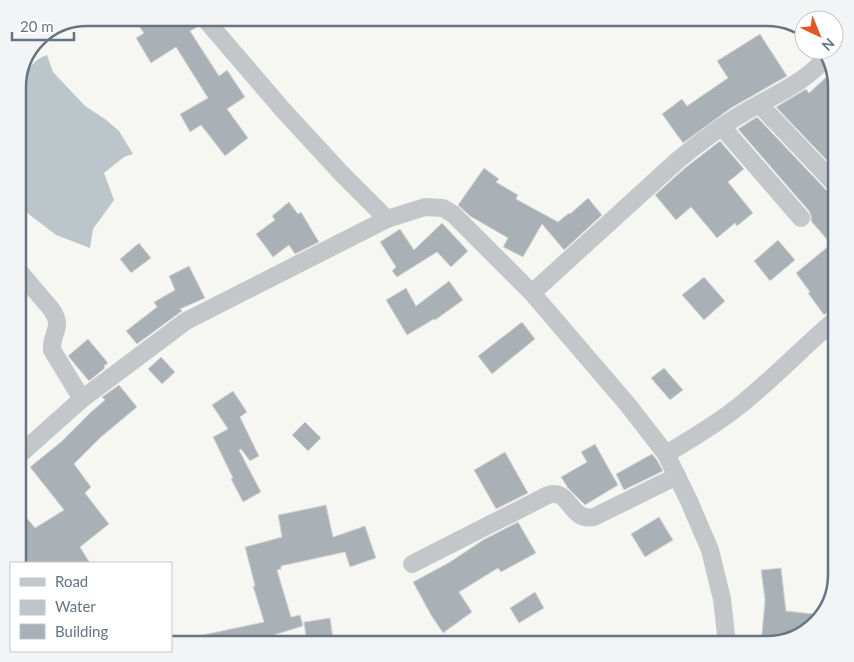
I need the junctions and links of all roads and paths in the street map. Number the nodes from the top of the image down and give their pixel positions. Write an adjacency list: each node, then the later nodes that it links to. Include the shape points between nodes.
1 (211, 26): 7 (street, via 290,117)
2 (822, 63): 3 (street, via 807,76)
3 (759, 104): 4 (street); 5 (street)
4 (722, 127): 6 (street); 9 (street, via 678,160)
5 (828, 177)
6 (801, 218)
7 (387, 219): 9 (street, via 426,207 443,208 453,214); 11 (street, via 186,321)
8 (26, 279): 11 (street, via 56,316 58,324 52,350)
9 (532, 293): 13 (street)
10 (828, 326): 13 (street, via 738,407)
11 (82, 399): 12 (street)
12 (26, 446)
13 (666, 454): 14 (street)
14 (677, 476): 15 (street, via 588,519 579,515 559,494 548,495); 16 (street, via 710,550 722,599)
15 (412, 564)
16 (726, 636)

